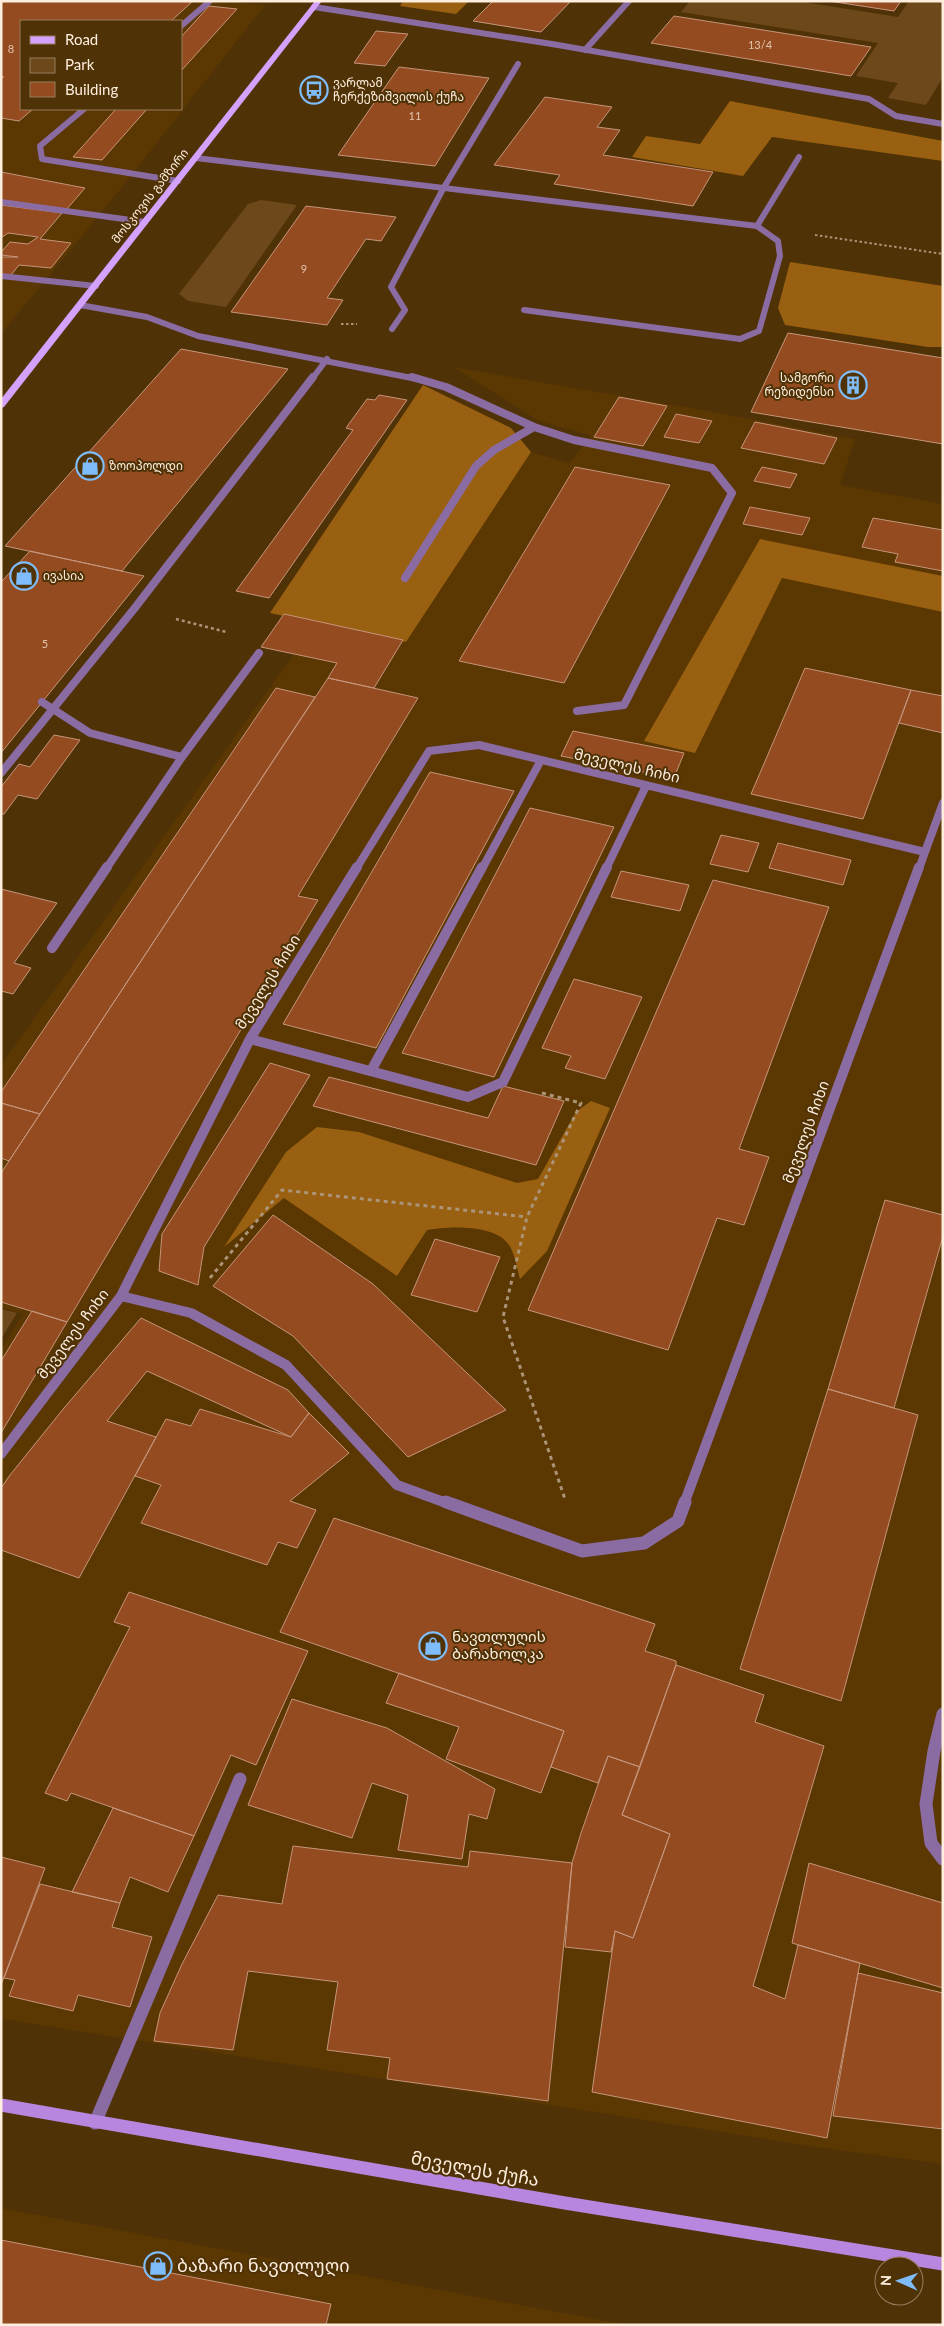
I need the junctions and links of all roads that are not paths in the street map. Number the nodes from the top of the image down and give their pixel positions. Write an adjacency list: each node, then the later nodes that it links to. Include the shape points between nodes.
1 (210, 1): 4 (street)
2 (629, 1): 5 (street)
3 (316, 4): 5 (street); 10 (main road, მოსკოვის გამზირი)
4 (182, 25)
5 (585, 50): 8 (street, via 869,99 896,116)
6 (518, 64): 12 (street)
7 (83, 110): 11 (street, via 40,146 42,159)
8 (943, 124)
9 (799, 157): 15 (street)
10 (196, 158): 11 (main road, მოსკოვის გამზირი); 12 (street)
11 (178, 181): 14 (main road, მოსკოვის გამზირი)
12 (443, 189): 15 (street); 20 (street, via 390,286 405,310)
13 (1, 202): 14 (street)
14 (145, 222): 17 (main road, მოსკოვის გამზირი)
15 (757, 226): 19 (street, via 778,240 780,256 759,331 740,339)
16 (1, 276): 17 (street)
17 (96, 286): 18 (main road, მოსკოვის გამზირი)
18 (80, 305): 21 (street, via 147,317 198,336); 22 (main road, მოსკოვის გამზირი)
19 (524, 310)
20 (392, 329)
21 (326, 360): 23 (street, via 400,374 446,387); 27 (street)
22 (1, 405)
23 (534, 428): 24 (street, via 494,450 476,466); 28 (street, via 574,440 712,468 732,493 624,705)
24 (404, 578)
25 (259, 653): 29 (street)
26 (42, 702): 27 (street)
27 (54, 709): 29 (street, via 90,733); 31 (street)
28 (577, 711)
29 (182, 757): 35 (street)
30 (541, 760): 32 (street, მეველეს ჩიხი); 36 (street, მეველეს ჩიხი, via 479,745 429,750); 37 (street)
31 (1, 773)
32 (646, 786): 34 (street, მეველეს ჩიხი); 37 (street, via 502,1082 468,1097)
33 (943, 803): 34 (street)
34 (925, 852): 38 (street, მეველეს ჩიხი, via 678,1521 644,1543 582,1551 397,1486 286,1365 190,1313)
35 (52, 948)
36 (250, 1039): 37 (street); 38 (street, მეველეს ჩიხი)
37 (371, 1071)
38 (121, 1296): 39 (street, მეველეს ჩიხი)
39 (1, 1454)
40 (943, 1714): 42 (street, via 926,1804 931,1843)
41 (240, 1779): 44 (street)
42 (943, 1859)
43 (1, 2105): 44 (street, მეველეს ქუჩა)
44 (95, 2123): 45 (street, მეველეს ქუჩა)
45 (943, 2264)

